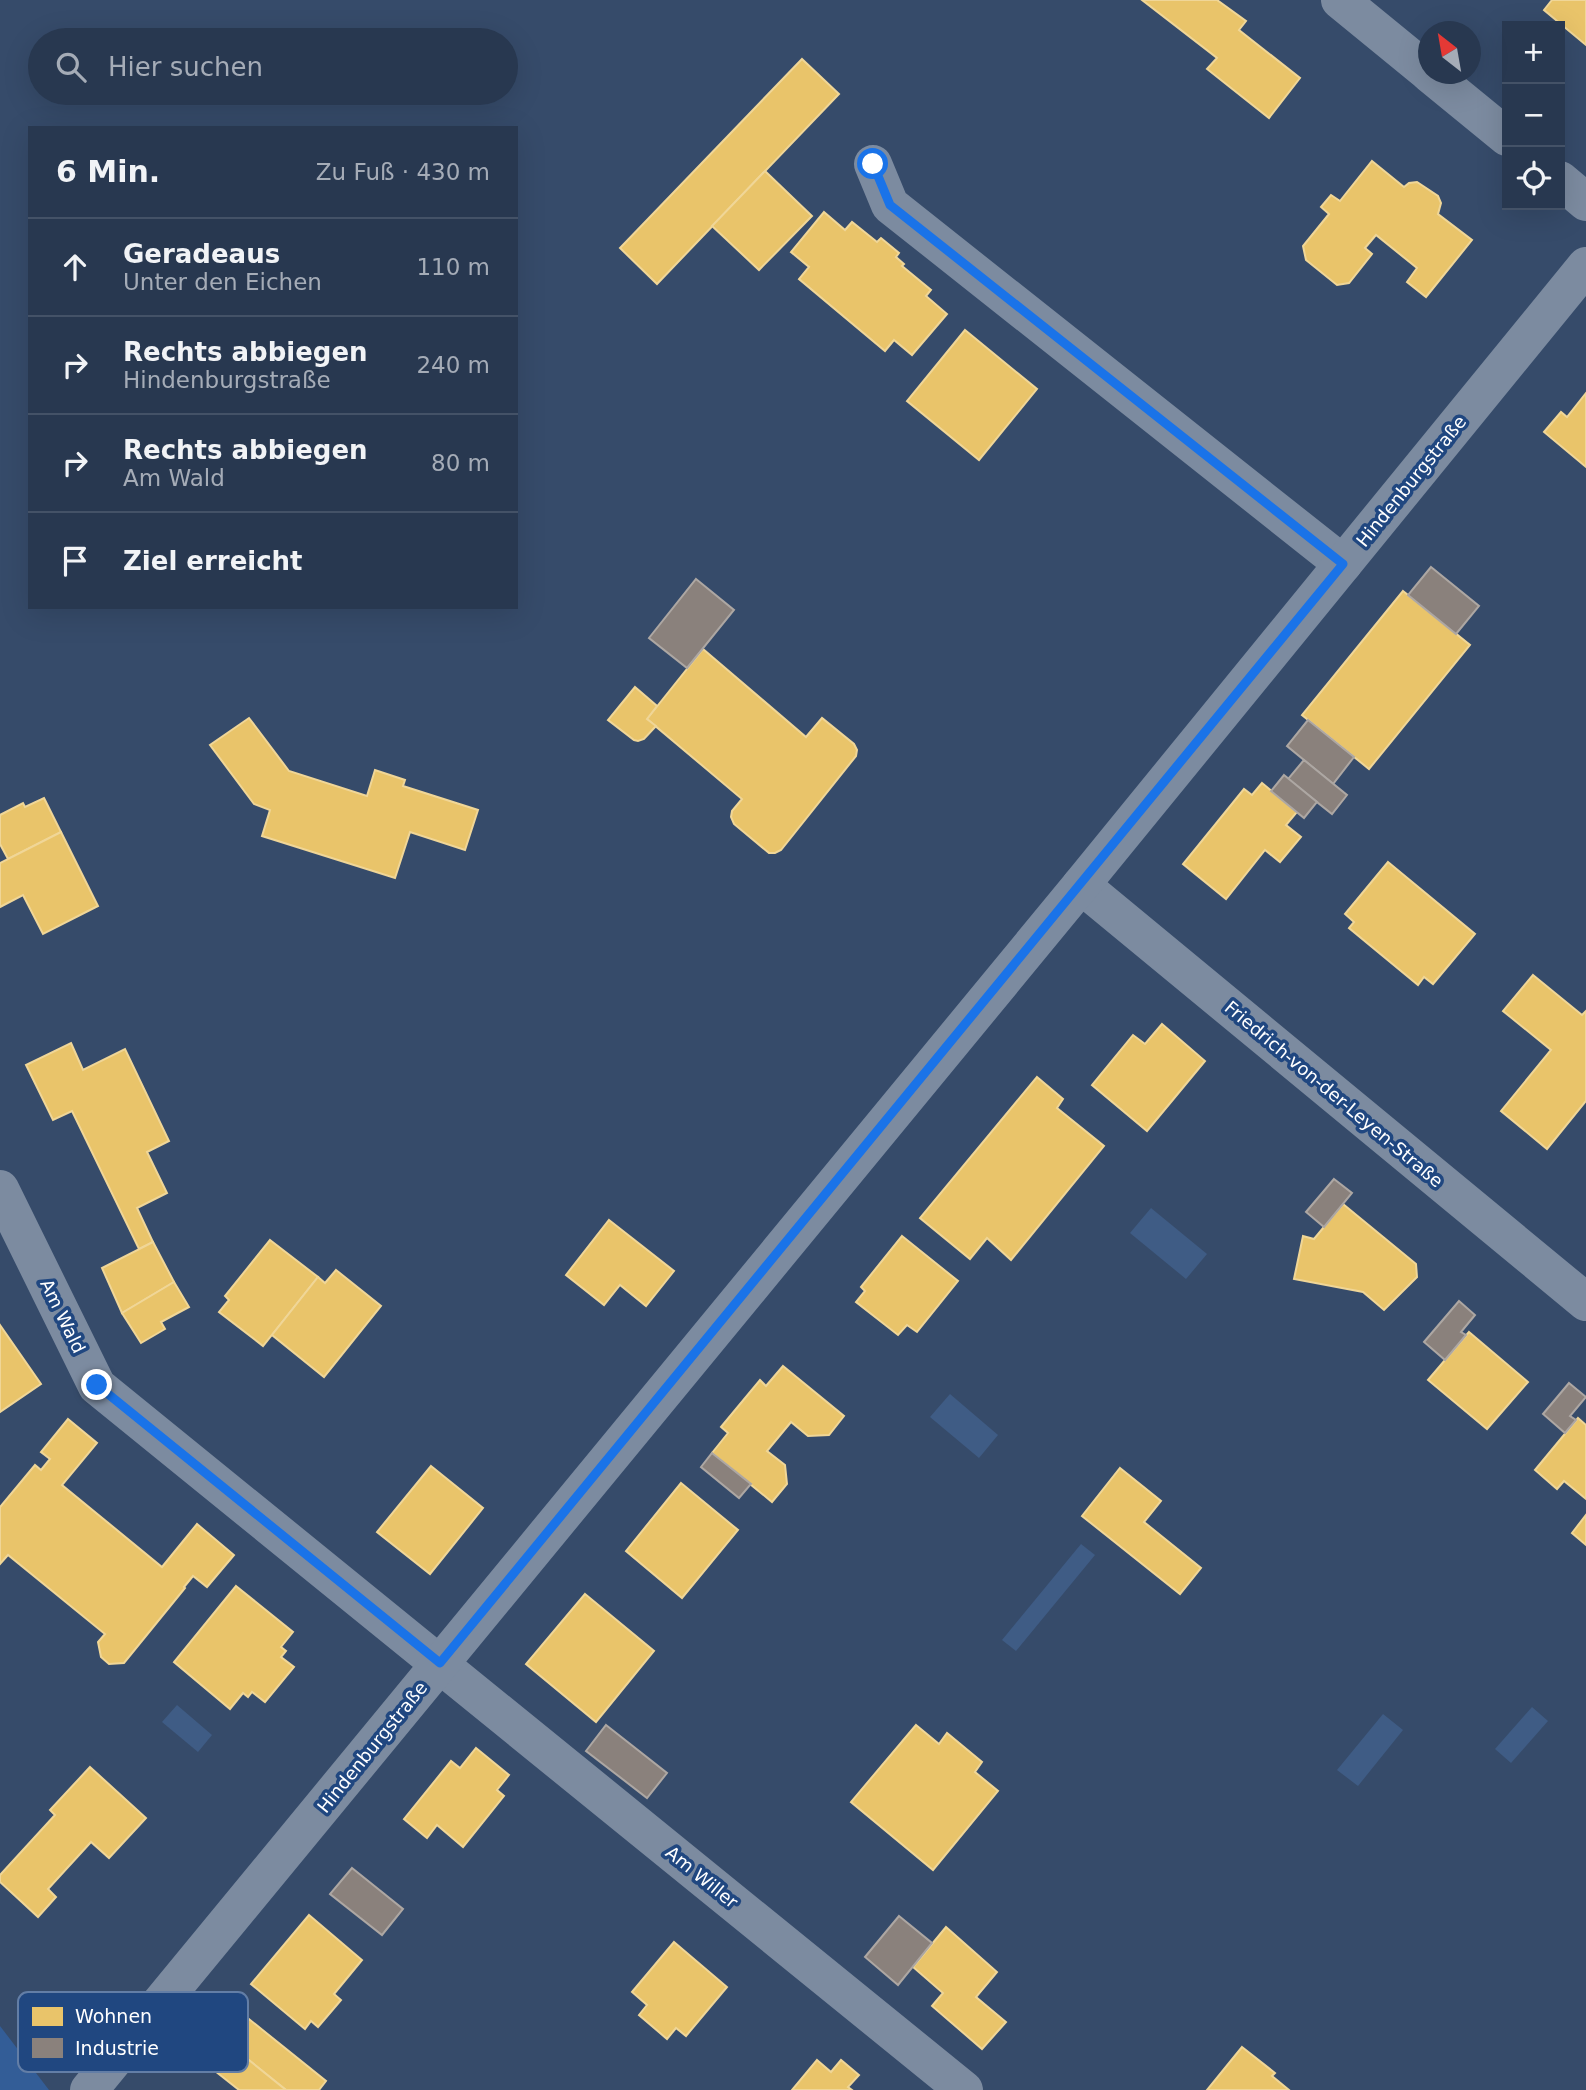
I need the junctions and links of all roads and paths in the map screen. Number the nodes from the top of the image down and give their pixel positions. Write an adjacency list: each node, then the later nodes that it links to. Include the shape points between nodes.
1 (1340, 0): 2 (street)
2 (1418, 64)
3 (1442, 84): 4 (street)
4 (1502, 133)
5 (873, 164): 9 (street, via 890,205)
6 (1565, 184): 7 (street)
7 (1586, 202)
8 (1586, 266): 9 (street, Hindenburgstraße)
9 (1343, 564): 10 (street, Hindenburgstraße)
10 (1081, 885): 12 (street, Friedrich-von-der-Leyen-Straße); 13 (street, Hindenburgstraße)
11 (0, 1189): 13 (street, Am Wald, via 97,1385)
12 (1586, 1302)
13 (440, 1663): 14 (street, Hindenburgstraße); 17 (street, Am Willer)
14 (170, 1992)
15 (104, 2072): 16 (street, Hindenburgstraße)
16 (89, 2090)
17 (964, 2090)

